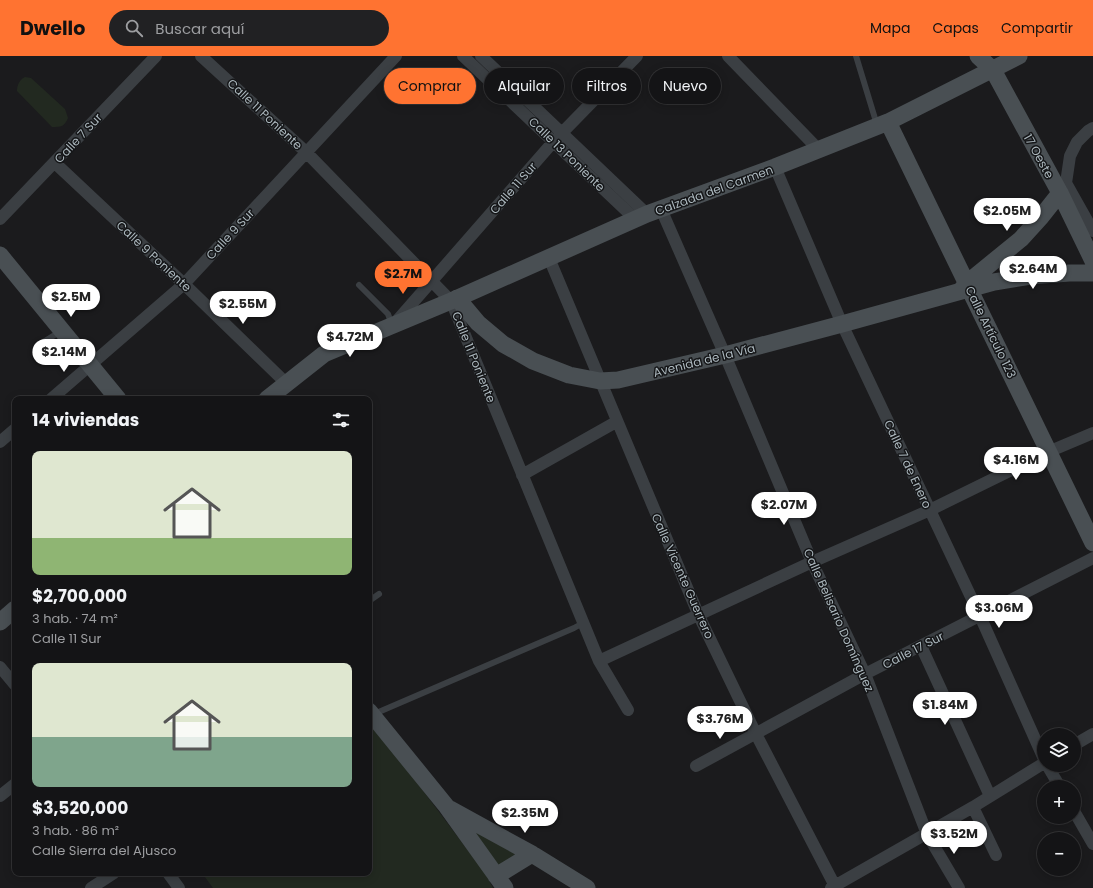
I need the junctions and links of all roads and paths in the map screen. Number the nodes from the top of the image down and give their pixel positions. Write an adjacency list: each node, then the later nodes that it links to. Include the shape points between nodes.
1 (156, 56): 17 (street, Calle 7 Sur)
2 (201, 56): 16 (street, Calle 11 Poniente)
3 (396, 56): 16 (street, Calle 9 Sur)
4 (464, 56): 14 (street, Calle 13 Poniente)
5 (481, 56): 14 (street, Calle 13 Poniente)
6 (637, 56): 14 (street, Calle 11 Sur)
7 (728, 56): 15 (street)
8 (856, 56): 12 (lane)
9 (978, 56): 11 (street, 17 Oeste)
10 (1019, 56): 11 (street, Calzada del Carmen)
11 (993, 70): 12 (street, Calzada del Carmen); 19 (street, 17 Oeste)
12 (883, 124): 15 (street, Calzada del Carmen); 31 (street, Calle Artículo 123)
13 (1093, 128): 19 (street, via 1078,142 1070,156)
14 (558, 137): 20 (street, Calle 13 Poniente); 28 (street, Calle 11 Sur)
15 (819, 150): 18 (street, Calzada del Carmen)
16 (306, 152): 28 (street, Calle 11 Poniente); 29 (street, Calle 9 Sur)
17 (55, 163): 21 (street, Calle 7 Sur); 29 (street, Calle 9 Poniente)
18 (775, 167): 20 (street, Calzada del Carmen); 34 (street, Calle 7 de Enero)
19 (1063, 188): 22 (street); 25 (street, 17 Oeste); 27 (street)
20 (648, 214): 23 (street, Calzada del Carmen); 37 (street, Calle Belisario Domínguez)
21 (0, 219)
22 (1093, 230)
23 (549, 258): 32 (street, Calzada del Carmen); 39 (street, Calle Vicente Guerrero)
24 (1, 259): 35 (street)
25 (1093, 261)
26 (1093, 273): 27 (street, Avenida de la Vía, via 1031,276)
27 (990, 274): 31 (street, Avenida de la Vía)
28 (431, 281): 32 (street, Calle 11 Poniente); 33 (street, Calle 11 Sur)
29 (184, 284): 38 (street, Calle 9 Sur); 40 (street, Calle 9 Poniente)
30 (359, 285): 33 (lane)
31 (966, 288): 34 (street, Avenida de la Vía); 48 (street, Calle Artículo 123)
32 (454, 299): 33 (street, Calzada del Carmen); 39 (street, Avenida de la Vía, via 503,344 533,361 569,375); 49 (street, Calle 11 Poniente)
33 (398, 323): 40 (street, Calle 11 Sur, via 324,354)
34 (842, 324): 37 (street, Avenida de la Vía); 50 (street, Calle 7 de Enero)
35 (63, 330): 36 (lane); 38 (street)
36 (37, 346)
37 (725, 355): 39 (street, Avenida de la Vía, via 618,380); 53 (street, Calle Belisario Domínguez)
38 (92, 365): 41 (street, Calle 9 Sur); 42 (street)
39 (600, 381): 44 (street, Calle Vicente Guerrero)
40 (286, 383): 43 (street, Calle 11 Sur)
41 (55, 396)
42 (116, 396)
43 (271, 396)
44 (616, 422): 49 (street); 57 (street, Calle Vicente Guerrero)
45 (12, 432): 47 (street)
46 (1093, 433): 48 (street)
47 (0, 442)
48 (1048, 452): 50 (street); 51 (street, Calle Artículo 123)
49 (522, 475): 60 (street, Calle 11 Poniente)
50 (930, 510): 53 (street); 58 (street, Calle 7 de Enero)
51 (1093, 543)
52 (1093, 558): 58 (street, Calle 17 Sur)
53 (812, 562): 57 (street); 64 (street, Calle Belisario Domínguez)
54 (379, 594): 55 (lane)
55 (372, 599)
56 (12, 612): 59 (street)
57 (699, 616): 62 (street); 69 (street, Calle Vicente Guerrero)
58 (980, 616): 61 (street, Calle 17 Sur); 72 (street, Calle 7 de Enero)
59 (0, 622)
60 (583, 623): 62 (street, Calle 11 Poniente); 67 (lane)
61 (921, 646): 64 (street, Calle 17 Sur); 77 (street)
62 (599, 662): 66 (street, Calle 11 Poniente)
63 (0, 667): 65 (street)
64 (865, 674): 69 (street, Calle 17 Sur); 81 (street, Calle Belisario Domínguez)
65 (12, 681)
66 (628, 710)
67 (372, 712)
68 (372, 715): 78 (street)
69 (756, 734): 73 (street, Calle 17 Sur); 88 (street, Calle Vicente Guerrero)
70 (1093, 734): 71 (street)
71 (1081, 741)
72 (1037, 743)
73 (696, 766)
74 (1037, 767): 77 (street)
75 (12, 786): 76 (street)
76 (0, 796)
77 (990, 796): 79 (street)
78 (446, 807): 83 (street); 87 (street)
79 (973, 807): 81 (street); 84 (street)
80 (1081, 823): 82 (street)
81 (927, 834): 88 (street); 92 (street, Calle Belisario Domínguez)
82 (1093, 844)
83 (532, 854): 87 (street); 91 (street)
84 (996, 855)
85 (109, 876): 89 (street)
86 (170, 876): 90 (street)
87 (501, 882)
88 (833, 887)
89 (91, 888)
90 (179, 888)
91 (587, 888)
92 (959, 888)

